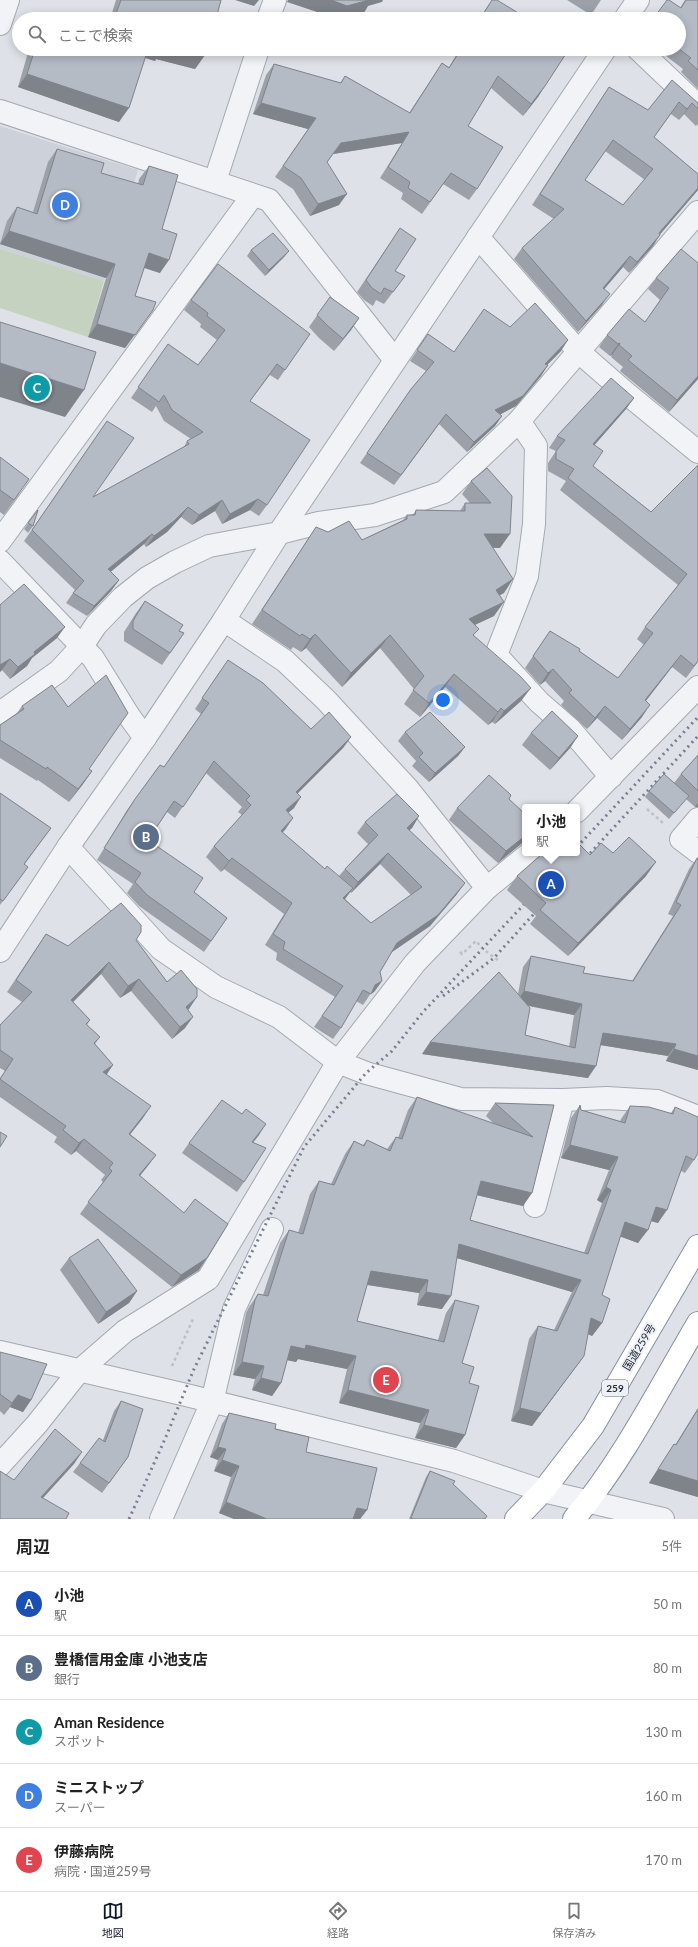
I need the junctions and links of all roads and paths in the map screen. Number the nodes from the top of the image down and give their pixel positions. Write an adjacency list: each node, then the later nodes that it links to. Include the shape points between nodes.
1 (8, 0): 6 (street)
2 (275, 0): 4 (street)
3 (638, 0): 5 (street)
4 (271, 12)
5 (630, 12)
6 (0, 24)
7 (256, 56): 12 (street)
8 (600, 56): 15 (street)
9 (645, 56): 10 (street)
10 (698, 106)
11 (0, 112): 12 (street)
12 (215, 181): 13 (street)
13 (253, 195): 17 (street, via 269,200); 21 (street)
14 (698, 212): 16 (street)
15 (478, 237): 16 (street); 17 (street)
16 (579, 352): 18 (street); 19 (street)
17 (395, 360): 20 (street)
18 (519, 421): 20 (street, via 444,492 374,515 319,523); 28 (street, via 536,446 534,524 527,576 496,655 540,702 570,729)
19 (698, 452)
20 (279, 533): 23 (street); 24 (street, via 209,546 146,578 96,625)
21 (0, 541)
22 (0, 561): 24 (street)
23 (224, 620): 27 (street); 36 (street, via 285,661 326,700 408,789)
24 (82, 646): 26 (street, via 59,671); 27 (street, via 93,658)
25 (698, 687): 28 (street)
26 (0, 713)
27 (145, 738): 33 (street)
28 (611, 777): 29 (street)
29 (580, 808)
30 (647, 809): 31 (path)
31 (658, 819)
32 (698, 819): 34 (street, via 680,839)
33 (68, 847): 38 (street); 40 (street, via 161,949 216,987 279,1017)
34 (698, 852)
35 (526, 856): 36 (street)
36 (487, 888): 37 (street)
37 (443, 934): 39 (path, via 462,954 476,940); 40 (street, via 415,963)
38 (0, 951)
39 (499, 961)
40 (338, 1062): 41 (street, via 366,1073 461,1099); 49 (street, via 208,1279 124,1331)
41 (562, 1100): 42 (street, via 607,1098 657,1101); 43 (street)
42 (698, 1118)
43 (535, 1206)
44 (272, 1229): 51 (street, via 234,1309)
45 (698, 1246): 53 (highway, 国道259号 / 259, via 593,1426)
46 (195, 1314): 50 (path)
47 (698, 1323): 54 (highway, via 616,1462)
48 (0, 1352): 49 (street)
49 (78, 1371): 50 (street); 52 (street)
50 (162, 1389): 51 (street)
51 (212, 1402): 53 (street, via 454,1461); 55 (street)
52 (0, 1465)
53 (543, 1490): 54 (street); 56 (highway, 国道259号 / 259)
54 (589, 1501): 57 (highway); 58 (street)
55 (161, 1519)
56 (516, 1519)
57 (574, 1519)
58 (663, 1519)

